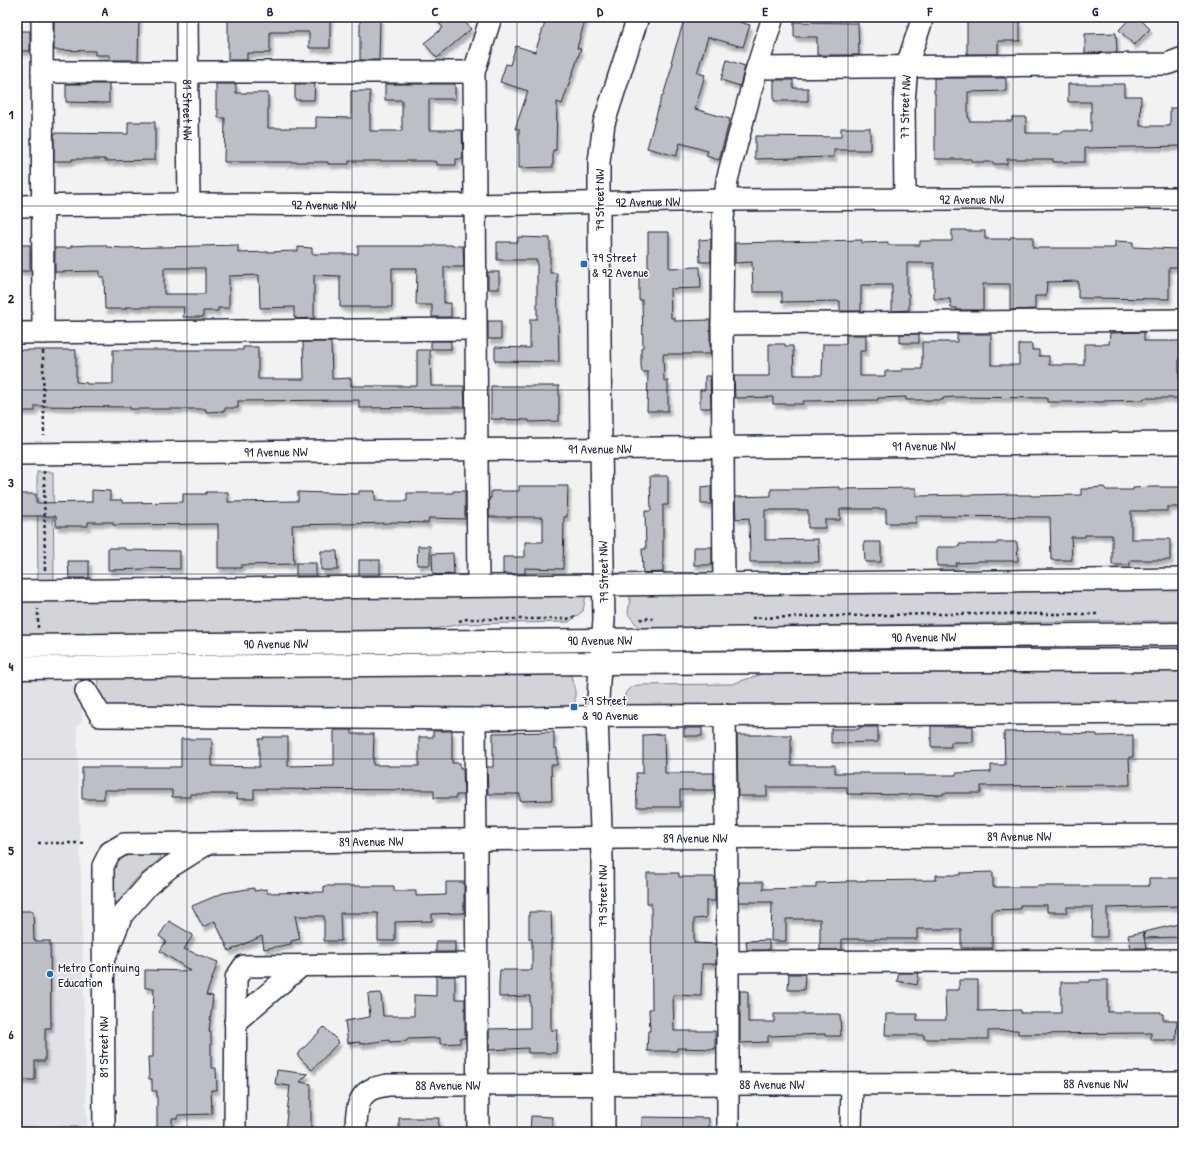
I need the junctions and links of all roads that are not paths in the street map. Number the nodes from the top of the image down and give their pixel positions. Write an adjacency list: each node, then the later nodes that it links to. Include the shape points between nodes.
1 (42, 17): 10 (street)
2 (187, 17): 11 (street, 81 Street NW)
3 (491, 17): 12 (street)
4 (638, 17): 16 (street, 79 Street NW, via 604,123 599,162)
5 (773, 17): 9 (street)
6 (923, 17): 8 (street, 77 Street NW)
7 (1183, 58): 8 (street, via 1167,64)
8 (907, 66): 9 (street); 14 (street, 77 Street NW, via 904,103)
9 (757, 68): 15 (street, via 726,180)
10 (42, 72): 11 (street); 20 (street)
11 (188, 72): 12 (street); 17 (street, 81 Street NW)
12 (474, 72): 18 (street)
13 (1183, 198): 14 (street, 92 Avenue NW)
14 (905, 199): 15 (street, 92 Avenue NW)
15 (725, 200): 16 (street, 92 Avenue NW); 22 (street)
16 (599, 203): 18 (street, 92 Avenue NW); 28 (street, 79 Street NW)
17 (189, 204): 18 (street, 92 Avenue NW); 20 (street, 92 Avenue NW)
18 (474, 204): 23 (street)
19 (17, 206): 20 (street, 92 Avenue NW)
20 (44, 206): 24 (street)
21 (1183, 320): 22 (street)
22 (722, 324): 27 (street)
23 (475, 329): 24 (street); 29 (street)
24 (43, 332): 25 (street)
25 (17, 333)
26 (1183, 443): 27 (street, 91 Avenue NW)
27 (723, 448): 28 (street, 91 Avenue NW); 32 (street)
28 (600, 449): 29 (street, 91 Avenue NW); 33 (street, 79 Street NW)
29 (476, 450): 30 (street, 91 Avenue NW); 34 (street)
30 (17, 454)
31 (1183, 579): 32 (street)
32 (724, 583): 33 (street)
33 (604, 585): 34 (street); 37 (street, 79 Street NW)
34 (478, 586): 35 (street)
35 (17, 591)
36 (1183, 634): 37 (main road, 90 Avenue NW)
37 (602, 640): 38 (main road, 90 Avenue NW); 40 (street, 79 Street NW)
38 (17, 646)
39 (1183, 660): 40 (main road, 90 Avenue NW)
40 (600, 663): 41 (main road, 90 Avenue NW); 45 (street, 79 Street NW)
41 (17, 668)
42 (86, 691): 46 (street, via 101,716)
43 (1183, 713): 44 (street)
44 (725, 715): 45 (street); 48 (street)
45 (597, 716): 46 (street); 49 (street, 79 Street NW)
46 (474, 719): 50 (street)
47 (1183, 835): 48 (street, 89 Avenue NW)
48 (726, 837): 49 (street, 89 Avenue NW); 55 (street)
49 (602, 838): 50 (street, 89 Avenue NW); 61 (street, 79 Street NW)
50 (476, 839): 51 (street, 89 Avenue NW); 56 (street)
51 (208, 842): 52 (street, 89 Avenue NW, via 124,844); 54 (street, 81 Street NW, via 148,885 122,915)
52 (110, 852): 54 (street, 81 Street NW, via 103,866)
53 (1183, 960): 55 (street)
54 (103, 962): 64 (street, 81 Street NW)
55 (728, 962): 62 (street)
56 (476, 964): 57 (street); 63 (street)
57 (301, 966): 58 (street); 58 (street, via 244,966 236,978)
58 (235, 1022): 65 (street)
59 (1183, 1083): 60 (street, 88 Avenue NW)
60 (852, 1084): 62 (street, 88 Avenue NW); 70 (street)
61 (604, 1085): 62 (street, 88 Avenue NW); 63 (street, 88 Avenue NW); 68 (street, 79 Street NW)
62 (728, 1085): 69 (street)
63 (478, 1086): 66 (street, 88 Avenue NW, via 373,1088 363,1095 359,1104); 67 (street)
64 (104, 1132)
65 (235, 1132)
66 (356, 1132)
67 (478, 1132)
68 (604, 1132)
69 (728, 1132)
70 (851, 1132)

